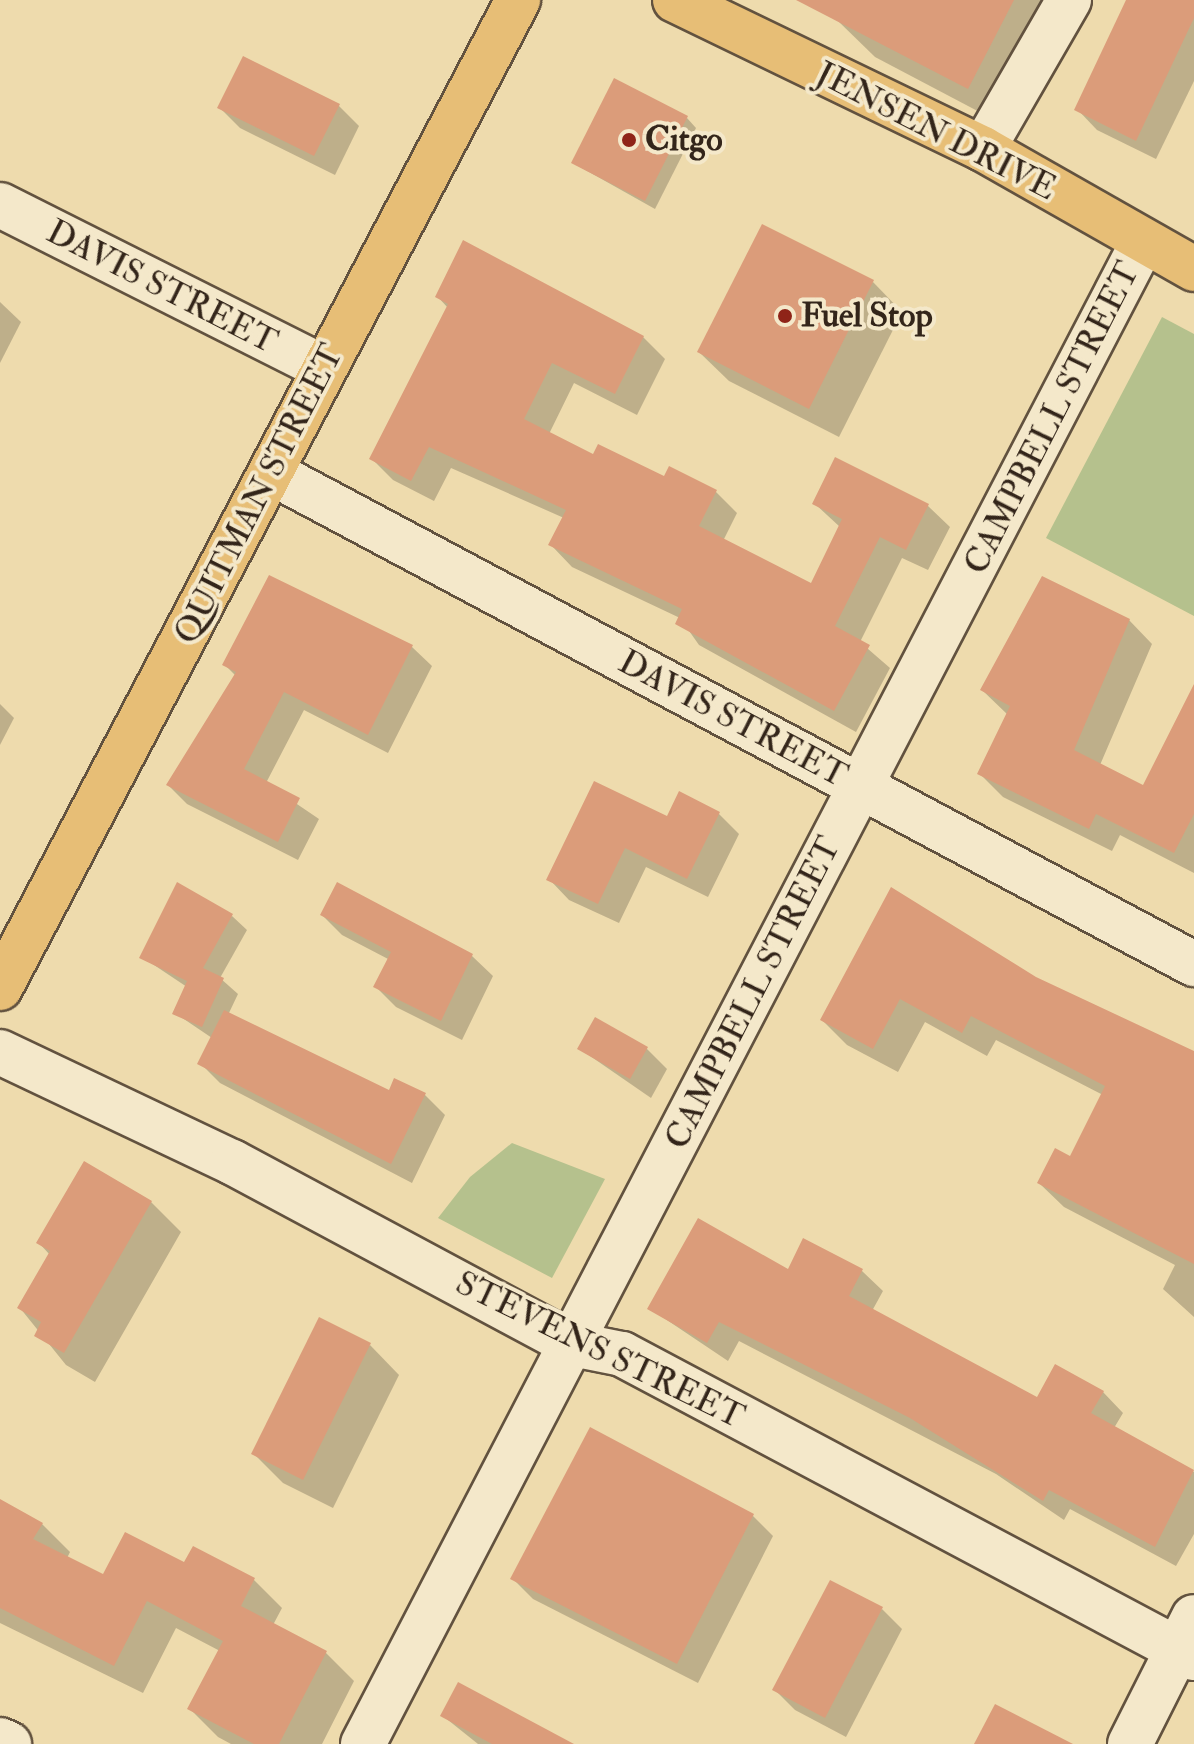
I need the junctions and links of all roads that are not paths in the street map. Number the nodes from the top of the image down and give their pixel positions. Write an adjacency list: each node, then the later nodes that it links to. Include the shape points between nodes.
1 (518, 0): 8 (main road, QUITMAN STREET)
2 (675, 0): 4 (main road, JENSEN DRIVE)
3 (1069, 0): 4 (street)
4 (983, 149): 6 (main road, JENSEN DRIVE)
5 (0, 205): 8 (street, DAVIS STREET)
6 (1143, 242): 7 (main road, JENSEN DRIVE); 10 (street, CAMPBELL STREET)
7 (1194, 269)
8 (324, 368): 9 (main road, QUITMAN STREET)
9 (272, 473): 10 (street, DAVIS STREET); 12 (main road, QUITMAN STREET)
10 (861, 787): 11 (street, DAVIS STREET); 14 (street, CAMPBELL STREET)
11 (1194, 964)
12 (0, 988)
13 (0, 1052): 14 (street, STEVENS STREET, via 232,1162)
14 (572, 1344): 15 (street, STEVENS STREET, via 622,1354); 18 (street, CAMPBELL STREET)
15 (1189, 1642): 19 (street)
16 (0, 1740): 17 (street)
17 (9, 1744)
18 (363, 1744)
19 (1130, 1744)

